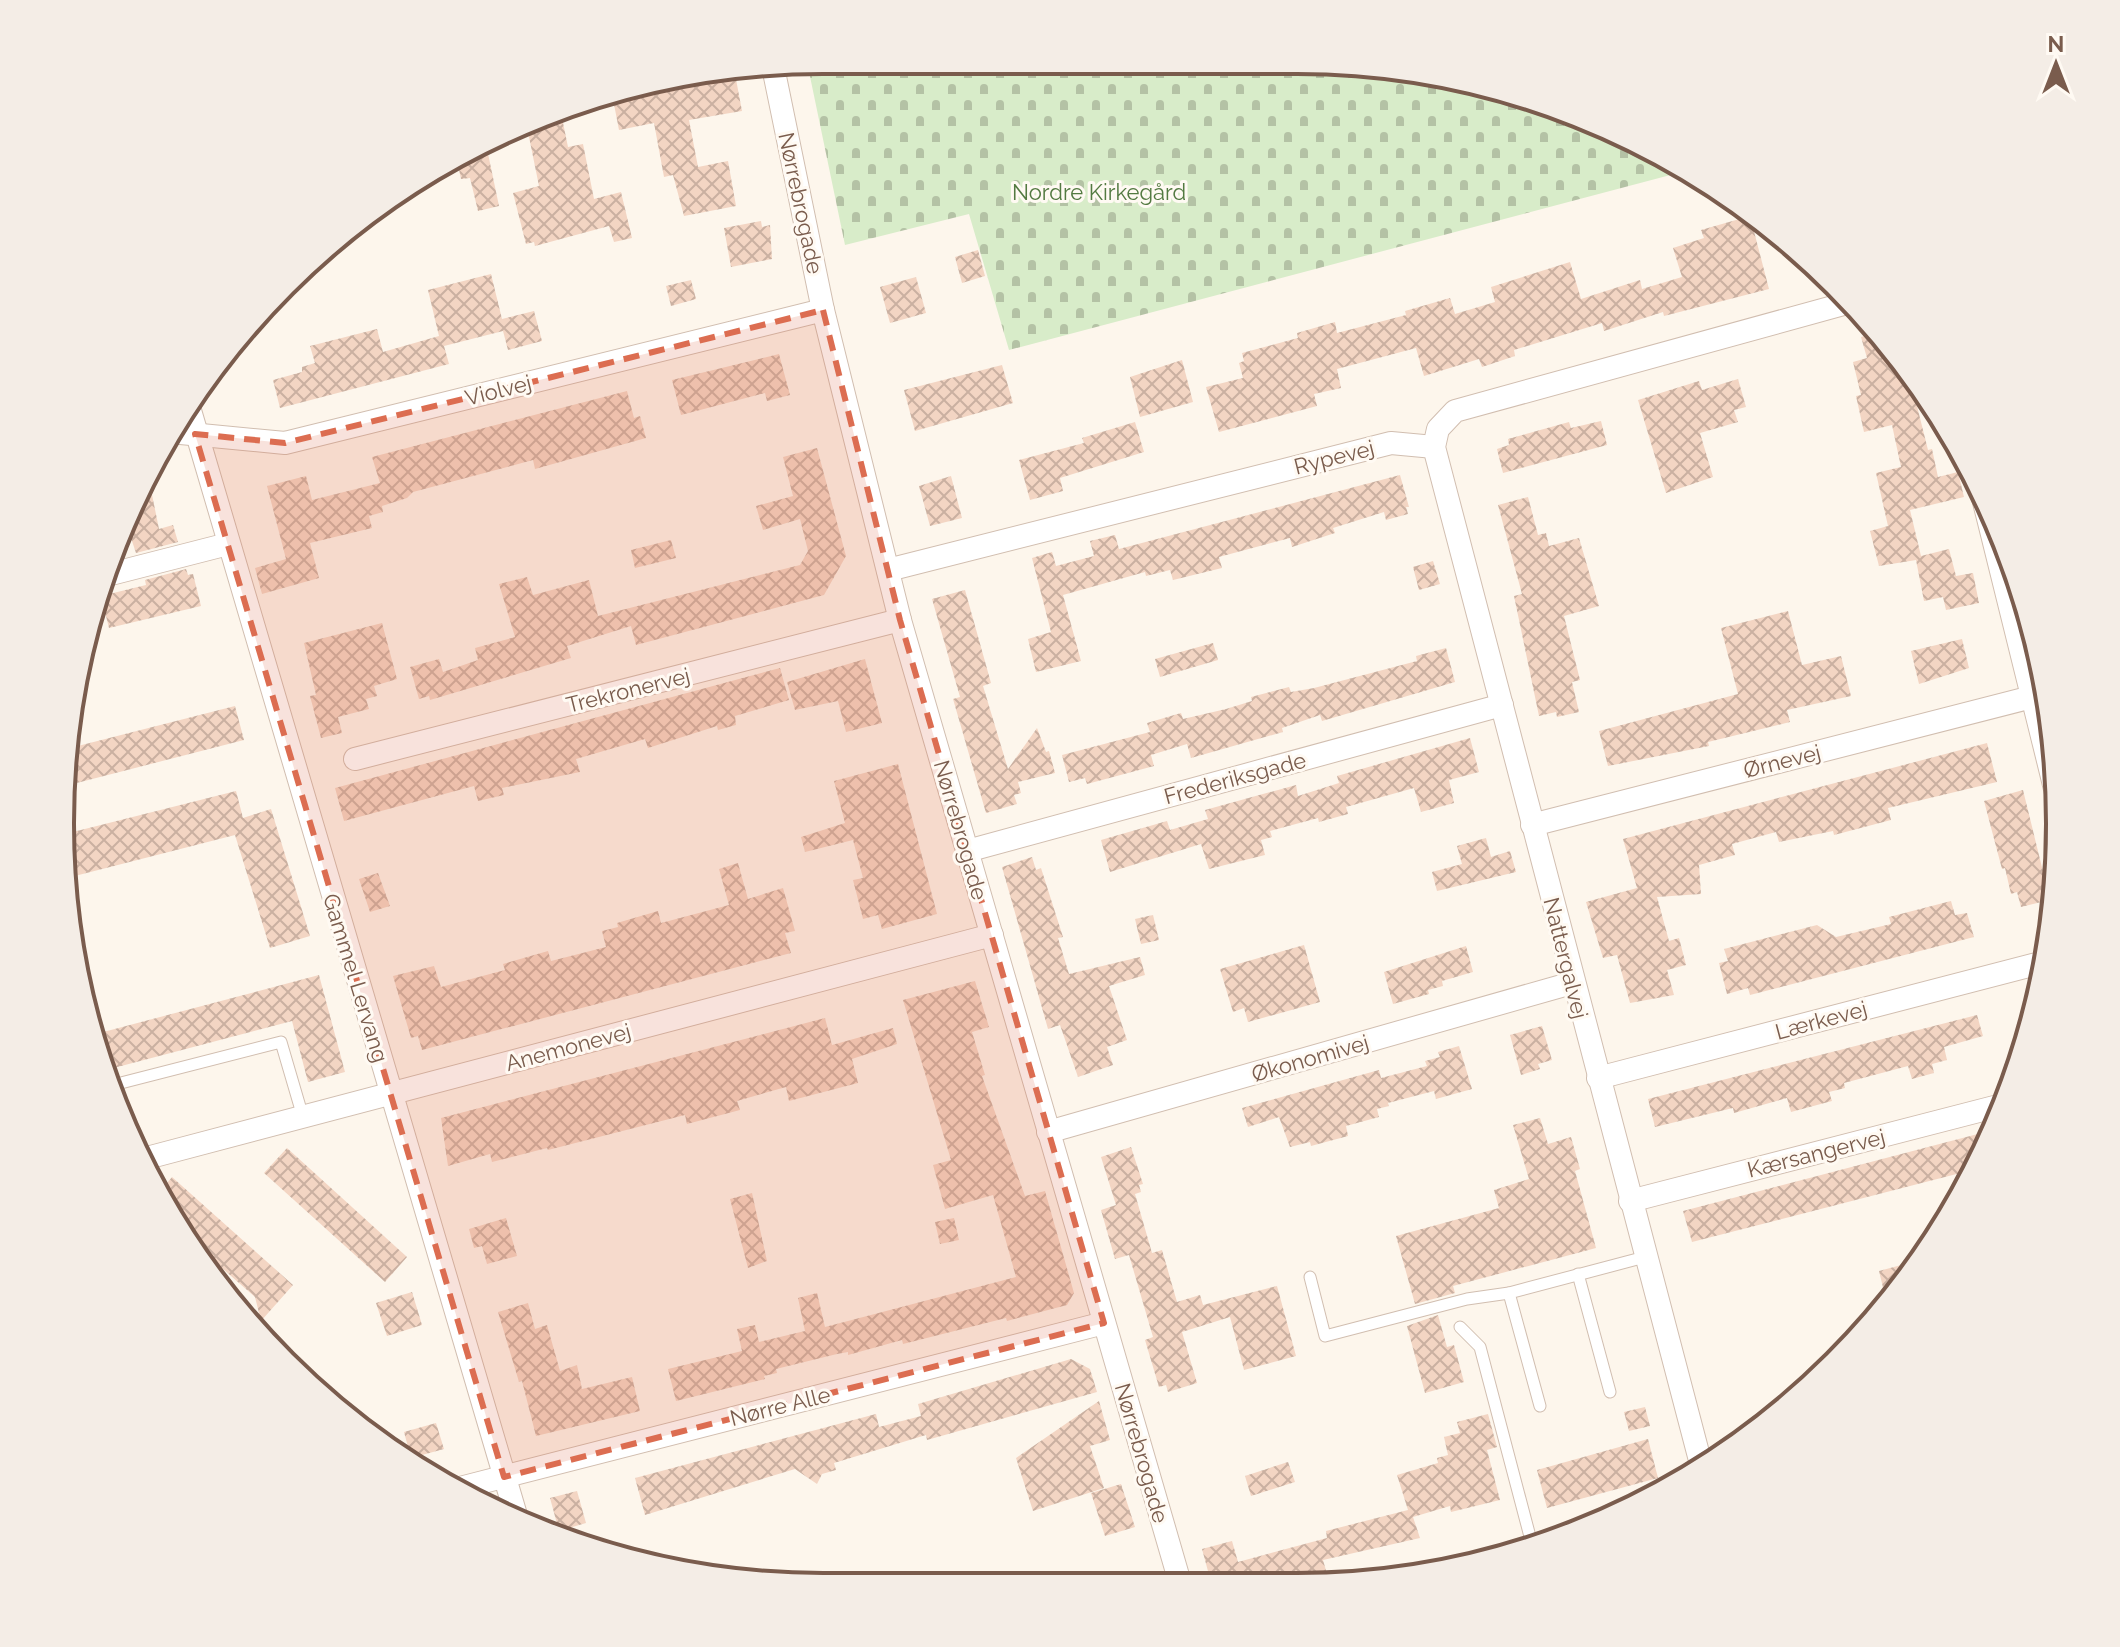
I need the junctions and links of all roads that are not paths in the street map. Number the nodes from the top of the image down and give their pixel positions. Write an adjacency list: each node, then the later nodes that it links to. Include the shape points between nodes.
1 (775, 76): 3 (street, Nørrebrogade)
2 (1837, 306): 7 (street, via 1455,411 1438,429)
3 (823, 310): 6 (street, Violvej, via 285,443); 9 (street, Nørrebrogade)
4 (192, 420): 6 (street, Gammel Lervang)
5 (184, 433): 6 (street, Violvej)
6 (195, 434): 8 (street, Gammel Lervang)
7 (1434, 447): 9 (street, Rypevej, via 1391,443); 14 (street, Nattergalvej)
8 (228, 544): 10 (street); 24 (street, Gammel Lervang)
9 (888, 570): 11 (street, Nørrebrogade)
10 (118, 572)
11 (900, 620): 16 (street, Trekronervej); 18 (street, Nørrebrogade)
12 (2021, 634): 13 (street)
13 (2032, 697): 15 (street); 17 (street, Ørnevej)
14 (1502, 705): 17 (street, Nattergalvej); 18 (street, Frederiksgade)
15 (2040, 730)
16 (355, 759)
17 (1532, 825): 21 (street, Nattergalvej)
18 (967, 851): 19 (street, Nørrebrogade)
19 (992, 935): 24 (street, Anemonevej); 27 (street, Nørrebrogade)
20 (2033, 965): 22 (street, Lærkevej)
21 (1572, 983): 22 (street, Nattergalvej); 27 (street, Økonomivej)
22 (1598, 1078): 29 (street, Nattergalvej)
23 (121, 1083): 26 (lane, via 281,1042)
24 (391, 1094): 26 (street, Anemonevej); 39 (street, Gammel Lervang)
25 (1990, 1108): 29 (street, Kærsangervej)
26 (303, 1117): 28 (street, Anemonevej)
27 (1048, 1132): 34 (street, Nørrebrogade)
28 (152, 1157)
29 (1630, 1201): 30 (street, Nattergalvej)
30 (1645, 1257): 31 (lane); 38 (street, Nattergalvej)
31 (1578, 1274): 33 (lane); 36 (lane)
32 (1310, 1277): 33 (lane, via 1325,1336)
33 (1509, 1293): 37 (lane)
34 (1104, 1323): 39 (street, Nørre Alle); 43 (street, Nørrebrogade)
35 (1460, 1327): 42 (lane, via 1480,1347)
36 (1610, 1392)
37 (1540, 1406)
38 (1699, 1456)
39 (504, 1477): 40 (street, Nørre Alle); 41 (street, Gammel Lervang)
40 (472, 1485)
41 (513, 1505)
42 (1530, 1535)
43 (1177, 1573)

